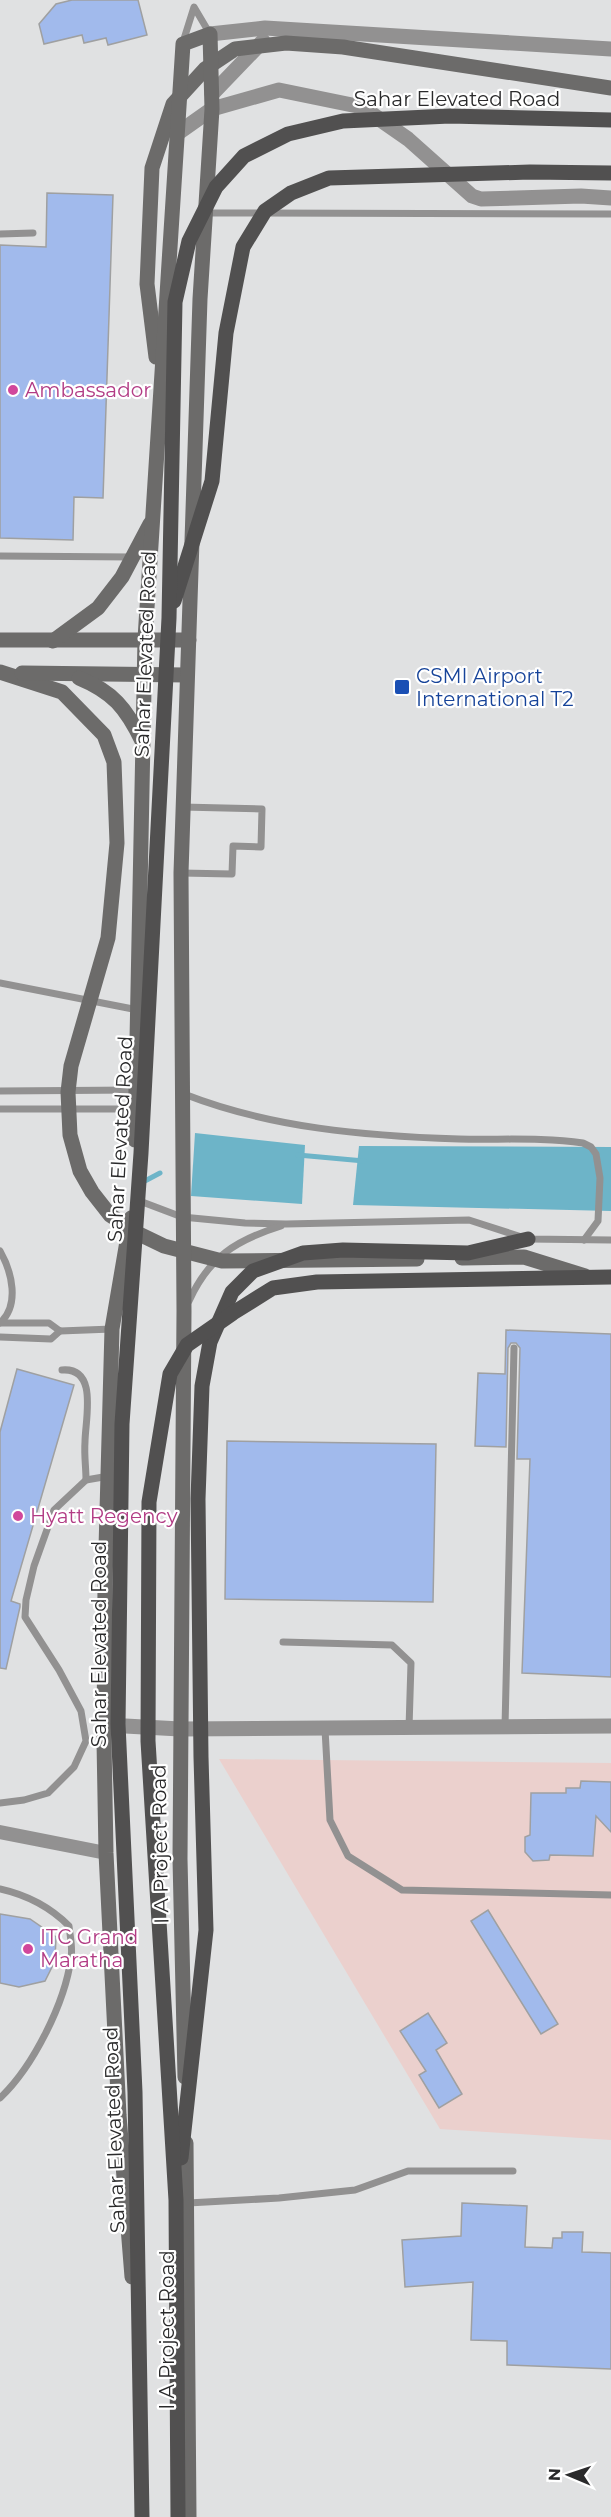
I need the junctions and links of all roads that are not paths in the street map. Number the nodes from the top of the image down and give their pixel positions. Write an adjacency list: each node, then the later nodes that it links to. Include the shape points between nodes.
1 (194, 3): 3 (lane); 4 (lane)
2 (275, 28): 3 (street); 5 (street); 7 (street)
3 (210, 33): 4 (main road); 7 (main road)
4 (183, 44): 9 (main road)
5 (611, 49)
6 (611, 88): 16 (main road, via 343,47 286,44 235,49 205,69 173,104 152,168 147,284)
7 (212, 102): 9 (street); 11 (street, via 279,90 362,107 408,139 472,196 482,199); 12 (main road)
8 (611, 120): 20 (main road, Sahar Elevated Road, via 450,116 343,120 288,134 244,156 216,187 189,242 175,302)
9 (178, 133): 16 (main road)
10 (611, 173): 20 (main road, via 328,177 291,193 265,211 243,247 226,333 212,481)
11 (611, 198)
12 (205, 213): 13 (lane); 23 (main road)
13 (611, 214)
14 (33, 233): 15 (lane)
15 (0, 234)
16 (160, 392): 17 (main road)
17 (153, 518): 19 (main road); 21 (main road)
18 (0, 556): 19 (lane)
19 (133, 557): 24 (main road, via 98,608)
20 (169, 618): 74 (main road, Sahar Elevated Road, via 141,1154 122,1424 118,1724 135,2092)
21 (146, 639): 23 (main road); 24 (main road); 27 (main road)
22 (0, 640): 24 (main road)
23 (189, 640): 28 (main road)
24 (52, 641)
25 (0, 672): 26 (main road); 46 (main road, via 62,692 104,735 114,762 117,843 108,938 71,1066 70,1135 80,1171 110,1215 164,1246 222,1261 524,1257)
26 (70, 674): 27 (main road); 29 (main road, via 112,697 130,715)
27 (145, 674): 28 (main road); 29 (main road)
28 (187, 675): 30 (main road)
29 (143, 745): 33 (main road)
30 (182, 807): 31 (main road); 31 (lane, via 262,809 261,847 232,846 232,874)
31 (181, 873): 36 (main road)
32 (0, 984): 33 (lane)
33 (138, 1010): 34 (main road)
34 (136, 1090): 35 (lane); 38 (main road)
35 (0, 1091)
36 (181, 1092): 40 (main road); 43 (lane, via 258,1118 335,1131 583,1143 593,1149 600,1178 598,1221)
37 (0, 1109): 38 (lane)
38 (135, 1109): 39 (main road)
39 (134, 1197): 40 (lane); 50 (main road)
40 (182, 1217): 41 (lane); 48 (main road)
41 (286, 1224): 42 (lane, via 469,1220); 48 (lane, I A Project Road, via 250,1236 227,1250 198,1281)
42 (528, 1239): 43 (lane); 73 (main road, via 468,1252 303,1253 253,1271 232,1292 210,1342 201,1386 198,1499 206,1930)
43 (584, 1240): 44 (lane)
44 (611, 1240)
45 (0, 1251): 49 (lane, via 8,1266 12,1298 9,1315)
46 (585, 1276): 47 (main road); 73 (main road, via 317,1282 273,1288 187,1345 170,1374 148,1502 148,1741)
47 (611, 1276)
48 (184, 1311): 62 (main road, I A Project Road)
49 (0, 1323): 51 (lane, via 50,1323)
50 (112, 1329): 51 (lane); 55 (main road)
51 (60, 1331): 52 (lane, via 51,1339)
52 (0, 1337)
53 (514, 1348): 60 (lane)
54 (62, 1370): 56 (lane, via 72,1369 85,1382)
55 (109, 1476): 56 (lane); 58 (main road)
56 (86, 1480): 64 (lane, via 54,1510 34,1566 25,1617 81,1711)
57 (283, 1642): 61 (lane, via 392,1645 411,1662)
58 (105, 1725): 62 (street); 65 (main road)
59 (611, 1726): 60 (street)
60 (505, 1727): 61 (street)
61 (409, 1728): 63 (street)
62 (180, 1729): 63 (street); 73 (main road, I A Project Road)
63 (325, 1729): 70 (lane, via 330,1820 348,1856 402,1890)
64 (86, 1741): 65 (lane); 66 (lane, via 74,1767 48,1793)
65 (104, 1741): 68 (main road)
66 (0, 1803)
67 (0, 1832): 68 (street)
68 (106, 1854): 74 (main road, via 119,2115 145,2452)
69 (0, 1889): 71 (lane, via 52,1910 69,1926 72,1956 63,1994 46,2032 12,2087)
70 (611, 1895)
71 (0, 2098)
72 (513, 2171): 73 (lane, via 408,2171 355,2190 279,2199)
73 (182, 2201): 75 (main road); 76 (main road, I A Project Road)
74 (143, 2517)
75 (178, 2517)
76 (189, 2517)

